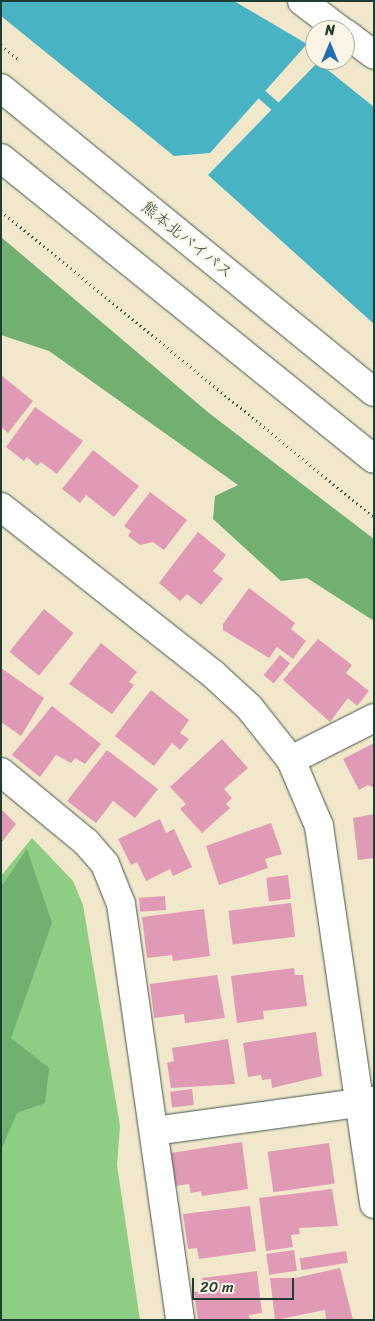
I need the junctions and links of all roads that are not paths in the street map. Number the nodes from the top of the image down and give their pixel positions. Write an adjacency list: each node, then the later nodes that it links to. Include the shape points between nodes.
1 (302, 1): 2 (main road)
2 (327, 20)
3 (355, 41): 4 (main road)
4 (374, 55)
5 (1, 88): 7 (main road, 熊本北バイパス)
6 (1, 158): 8 (main road)
7 (374, 392)
8 (374, 459)
9 (1, 507): 11 (main road, via 214,674 249,707)
10 (374, 718): 11 (main road)
11 (291, 760): 13 (main road, via 319,826)
12 (1, 772): 14 (main road, via 86,842 105,864 121,904)
13 (367, 1102): 14 (main road); 15 (main road)
14 (154, 1131): 16 (main road)
15 (374, 1204)
16 (180, 1320)

